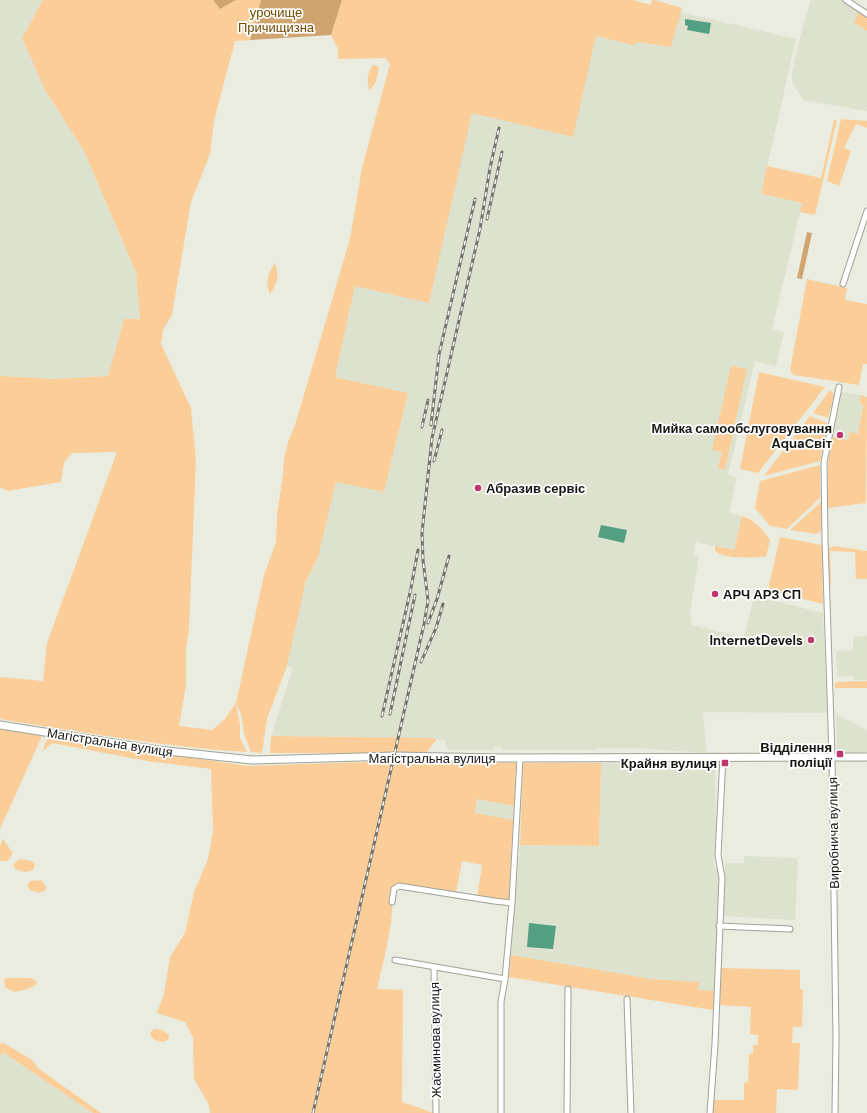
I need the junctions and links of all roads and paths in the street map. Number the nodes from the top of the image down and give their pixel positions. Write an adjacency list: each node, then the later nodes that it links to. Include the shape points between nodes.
1 (846, 0): 2 (street)
2 (867, 14)
3 (867, 211): 4 (street)
4 (843, 284)
5 (839, 387): 7 (street, Виробнича вулиця, via 824,462)
6 (0, 725): 9 (street, Магістральна вулиця, via 158,750 252,760 395,756)
7 (832, 757): 8 (street, Магістральна вулиця); 10 (street, Магістральна вулиця); 25 (street, Виробнича вулиця)
8 (867, 757)
9 (520, 758): 10 (street, Магістральна вулиця); 12 (street)
10 (723, 758): 13 (street, via 718,854 722,878)
11 (392, 902): 12 (street, via 394,889 399,886)
12 (512, 903): 17 (street)
13 (719, 926): 14 (street); 24 (street)
14 (790, 929)
15 (395, 960): 16 (street)
16 (434, 967): 17 (street); 20 (street, Жасминова вулиця)
17 (505, 979): 21 (street, via 501,1002)
18 (568, 989): 22 (street)
19 (627, 999): 23 (street)
20 (436, 1113)
21 (500, 1113)
22 (567, 1113)
23 (631, 1113)
24 (710, 1113)
25 (835, 1113)

